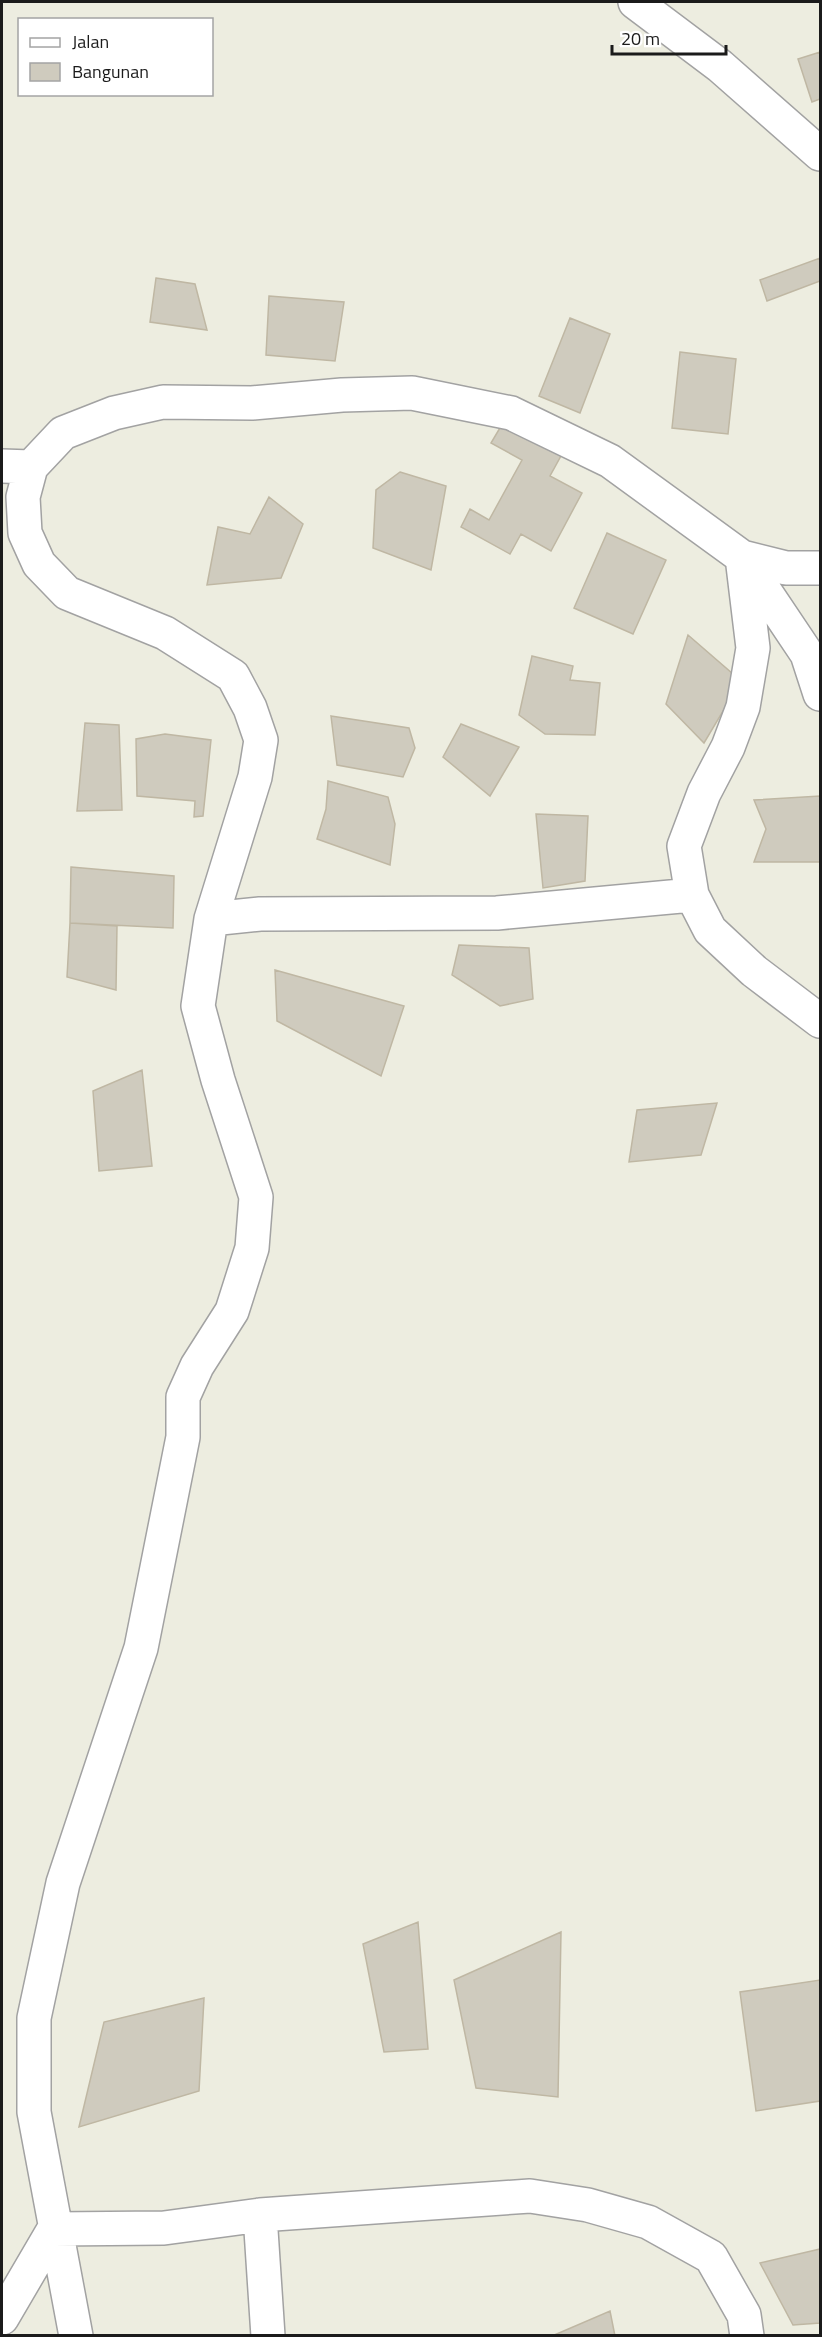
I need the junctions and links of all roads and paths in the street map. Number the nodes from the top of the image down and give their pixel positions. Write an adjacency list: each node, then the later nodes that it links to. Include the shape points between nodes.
1 (635, 2): 2 (street, via 720,66)
2 (820, 154)
3 (16, 466): 4 (street, via 63,433 114,413 163,402 252,404 412,393 511,413 610,461); 8 (street, via 25,533 39,564 67,593 165,633 205,657 233,676 250,708 261,740 255,777)
4 (742, 557): 5 (street, via 786,568); 6 (street, via 807,654); 7 (street, via 753,648 742,706 728,747 704,793 684,846)
5 (820, 568)
6 (820, 694)
7 (692, 895): 8 (street, via 497,913 260,914); 9 (street, via 710,930 754,971)
8 (211, 919): 11 (street, via 198,1006 256,1197 252,1248 232,1311 183,1397 183,1437 141,1648 63,1883 34,2018 34,2112)
9 (820, 1021)
10 (260, 2215): 11 (street, via 164,2228); 14 (street); 15 (street, via 530,2196 588,2205 648,2222 711,2257 744,2315)
11 (54, 2229): 12 (street); 13 (street)
12 (2, 2318)
13 (76, 2336)
14 (268, 2336)
15 (747, 2336)

